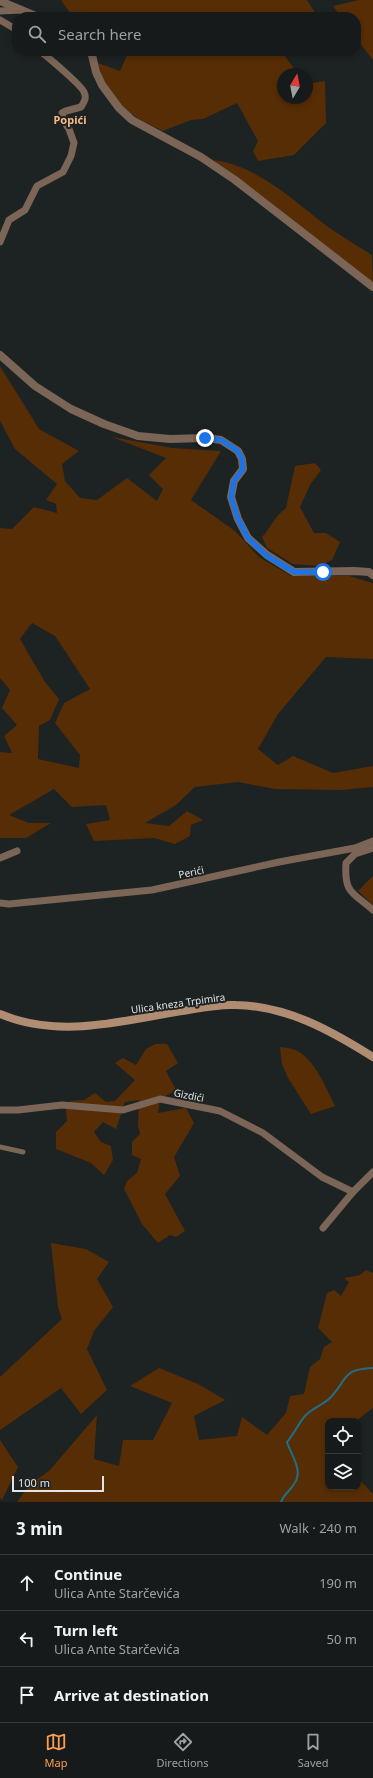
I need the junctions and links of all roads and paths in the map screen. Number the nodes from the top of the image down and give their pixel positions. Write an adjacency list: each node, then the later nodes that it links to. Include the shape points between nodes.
1 (0, 1): 2 (street)
2 (23, 10): 3 (street); 4 (street)
3 (0, 11)
4 (27, 12)
5 (0, 20): 6 (street)
6 (12, 27)
7 (46, 56): 9 (street, via 85,92 85,100 81,107 62,113 74,143 63,172 38,186 25,210 10,220)
8 (92, 56): 10 (street, via 102,86 132,120 201,157 235,180)
9 (0, 242)
10 (373, 287)
11 (0, 355): 12 (street, via 35,386 71,409 104,424 138,436 221,440 238,451 242,459 243,469 234,481 231,497 238,519 248,538 267,556 294,572 354,570)
12 (373, 575)
13 (373, 841): 17 (street, Perići, via 355,848 152,890)
14 (373, 848): 18 (street, via 355,854 346,863 345,877 347,886)
15 (17, 851): 16 (street)
16 (0, 858)
17 (0, 903)
18 (373, 910)
19 (0, 1014): 20 (main road, Ulica kneza Trpimira, via 36,1025 66,1028 96,1026 212,1006 259,1007 304,1019)
20 (373, 1056)
21 (0, 1110): 25 (street, Gizdići, via 62,1105 123,1110 160,1099 220,1110 263,1133 322,1177)
22 (0, 1147): 23 (street)
23 (23, 1152)
24 (373, 1172): 25 (street)
25 (353, 1192): 26 (street)
26 (323, 1228)

